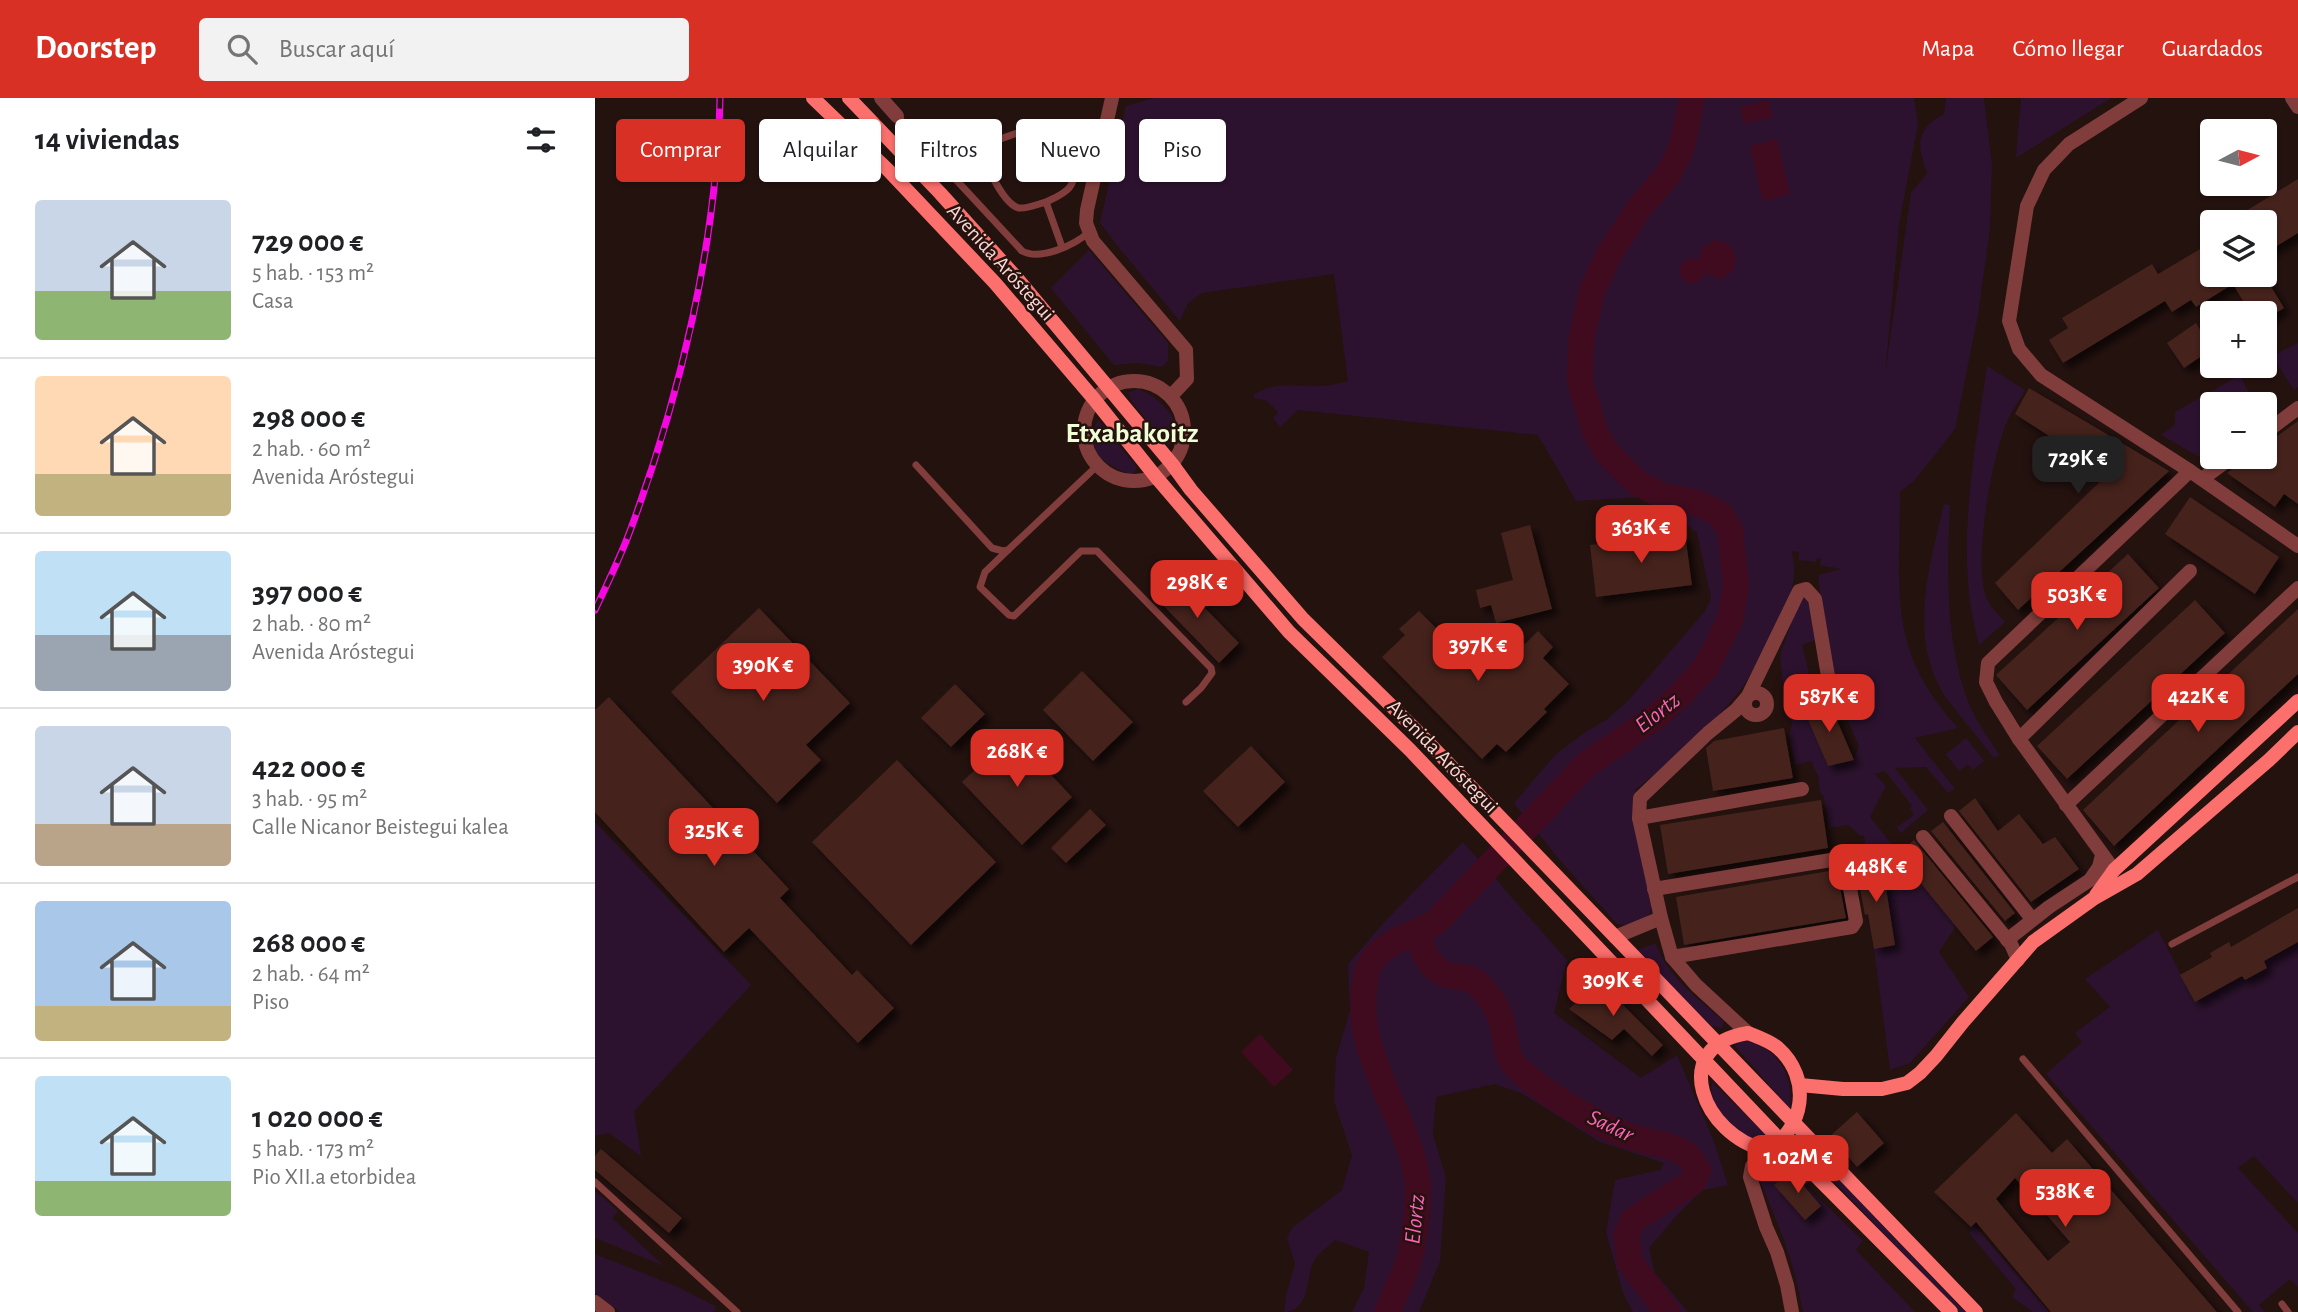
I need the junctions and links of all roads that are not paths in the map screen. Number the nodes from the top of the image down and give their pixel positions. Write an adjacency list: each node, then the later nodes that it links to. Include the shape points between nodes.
1 (813, 98): 14 (main road, Avenida Aróstegui, via 890,171 995,283)
2 (849, 98): 12 (main road, Avenida Aróstegui, via 940,192)
3 (881, 98): 8 (street)
4 (1112, 98): 10 (street, via 1087,210)
5 (2141, 98): 21 (street, via 2069,144 2044,170 2027,206 2009,321 2019,349 2041,375)
6 (2292, 98): 7 (street)
7 (2298, 107)
8 (897, 116): 11 (lane, via 1022,251 1036,254)
9 (1046, 202): 9 (lane, via 1069,188 1075,178 1074,158 1063,143 1045,130 1033,129 989,143 985,158 1000,194 1020,208); 11 (lane)
10 (1089, 232): 11 (lane); 13 (street, via 1186,350 1187,379)
11 (1062, 247)
12 (1108, 387): 13 (street, via 1131,380 1156,385); 14 (street); 17 (main road, Avenida Aróstegui)
13 (1171, 396): 17 (street, via 1184,425 1182,445)
14 (1094, 399): 19 (street, via 1083,436); 22 (main road, Avenida Aróstegui)
15 (2298, 408): 16 (street)
16 (2277, 424)
17 (1172, 464): 22 (street); 49 (main road, Avenida Aróstegui, via 1303,619)
18 (916, 465): 24 (lane, via 992,548)
19 (1097, 466): 22 (street, via 1119,480); 24 (lane)
20 (2208, 469): 21 (street)
21 (2196, 475): 23 (street); 36 (street, via 1987,663 1986,682)
22 (1156, 477): 56 (main road, Avenida Aróstegui, via 1289,632 1410,750)
23 (2298, 546)
24 (1009, 550): 32 (lane, via 985,572 980,587 1014,616 1081,551 1097,551 1211,668 1201,688)
25 (2190, 571): 36 (street)
26 (2298, 588): 38 (street)
27 (1764, 667): 28 (street, via 1799,591 1806,589 1815,599); 29 (street); 30 (street)
28 (1831, 694)
29 (1748, 696): 30 (street); 33 (street, via 1747,711); 34 (street)
30 (1764, 696): 33 (street, via 1766,710)
31 (2298, 701): 43 (main road)
32 (1186, 702)
33 (1757, 716): 34 (street)
34 (1725, 719): 40 (street, via 1640,798)
35 (2298, 732): 46 (main road, via 2137,874)
36 (2019, 739): 38 (street)
37 (1802, 789): 40 (street)
38 (2066, 805): 42 (street)
39 (1951, 816): 48 (street)
40 (1639, 818): 45 (street)
41 (1923, 837): 50 (street)
42 (2102, 855): 43 (street); 48 (street, via 2090,880)
43 (2114, 870): 46 (main road)
44 (2298, 877): 51 (lane)
45 (1654, 888): 47 (street); 52 (street, via 1831,860 1846,867 1856,921 1852,930)
46 (2093, 899): 53 (main road, via 2033,942)
47 (1661, 918): 49 (street); 52 (street)
48 (2032, 919): 50 (street)
49 (1615, 937): 55 (main road, Avenida Aróstegui)
50 (2007, 940): 53 (street)
51 (2172, 944)
52 (1672, 957): 54 (street)
53 (2018, 960): 58 (main road, via 1907,1083 1882,1089)
54 (1748, 1034): 55 (main road, via 1729,1036); 58 (main road, via 1779,1049)
55 (1717, 1045): 56 (main road); 59 (main road, Avenida Aróstegui)
56 (1705, 1059): 60 (main road, Avenida Aróstegui); 61 (main road, via 1699,1073 1701,1089 1714,1118 1745,1143)
57 (2023, 1059): 70 (lane)
58 (1800, 1085): 59 (main road, via 1801,1103)
59 (1794, 1123): 60 (main road); 69 (main road, Avenida Aróstegui)
60 (1781, 1141): 61 (main road); 68 (main road, Avenida Aróstegui)
61 (1766, 1150): 67 (street, via 1752,1166 1750,1177 1777,1252)
62 (595, 1182): 66 (lane)
63 (595, 1302): 65 (street)
64 (2282, 1304): 71 (lane)
65 (608, 1312)
66 (737, 1312)
67 (1791, 1312)
68 (1951, 1312)
69 (1976, 1312)
70 (2238, 1312)
71 (2288, 1312)

